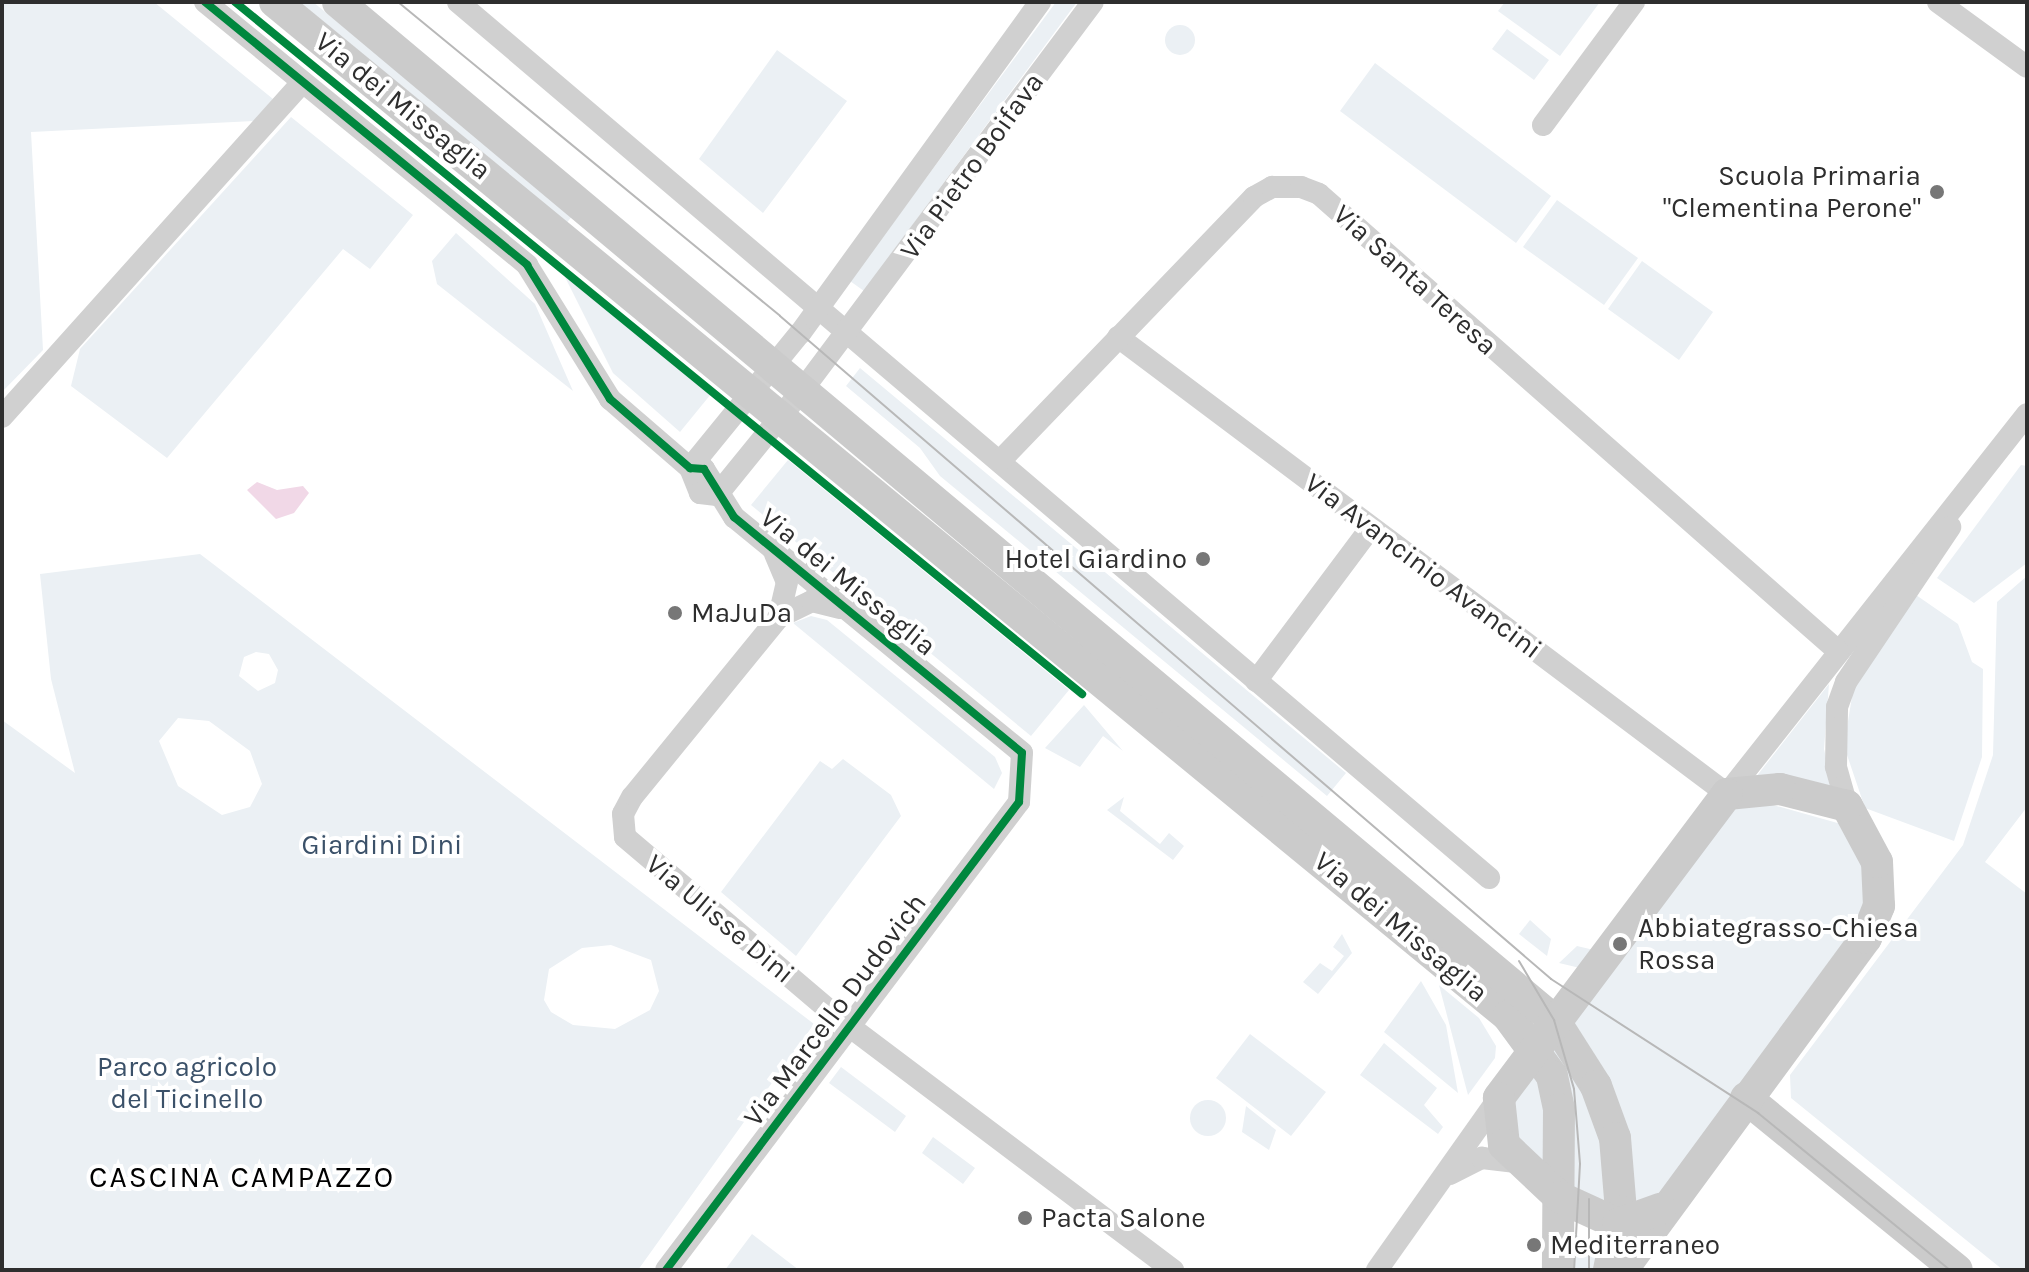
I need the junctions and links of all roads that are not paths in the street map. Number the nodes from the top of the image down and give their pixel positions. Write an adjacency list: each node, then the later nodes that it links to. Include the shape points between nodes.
1 (205, 2): 10 (street, Via dei Missaglia)
2 (275, 2): 17 (main road, Via dei Missaglia)
3 (338, 2): 15 (main road, Via dei Missaglia)
4 (458, 2): 12 (street)
5 (1040, 2): 12 (street, Via Pietro Boifava)
6 (1093, 2): 13 (street, Via Pietro Boifava)
7 (1634, 2): 11 (street)
8 (1938, 2): 9 (street)
9 (2027, 67)
10 (303, 82): 20 (street, Via dei Missaglia); 22 (street, Via dei Missaglia, via 527,265 549,289 599,387)
11 (1543, 125)
12 (821, 304): 13 (street); 15 (street, Via Pietro Boifava)
13 (850, 329): 16 (street, Via Pietro Boifava); 21 (street)
14 (1118, 337): 21 (street, Via Santa Teresa); 24 (street, Via Avancinio Avancini); 28 (street, Via Santa Teresa, via 1254,197 1285,185 1317,193)
15 (776, 364): 16 (main road, Via dei Missaglia); 17 (street)
16 (804, 388): 19 (street); 34 (main road, Via dei Missaglia)
17 (753, 393): 19 (main road, Via dei Missaglia); 22 (street)
18 (2027, 414): 28 (street)
19 (781, 416): 23 (street); 36 (main road, Via dei Missaglia, via 1474,987)
20 (2, 417)
21 (1001, 460): 29 (street)
22 (690, 468): 23 (street, Via dei Missaglia, via 704,469)
23 (717, 495): 25 (street, Via dei Missaglia)
24 (1371, 527): 29 (street); 31 (street, Via Avancinio Avancini)
25 (770, 546): 26 (street, Via dei Missaglia); 27 (street, via 787,582)
26 (854, 615): 27 (street, Via dei Missaglia, via 812,601); 30 (street, Via dei Missaglia, via 1022,753)
27 (779, 617): 35 (street, Via Ulisse Dini, via 632,797 623,831)
28 (1847, 658): 31 (street); 32 (street, via 1837,707 1836,767)
29 (1256, 681): 33 (street)
30 (1020, 769): 35 (street, Via Marcello Dudovich, via 1019,802)
31 (1727, 794): 32 (main road, via 1780,789); 34 (main road)
32 (1847, 806): 38 (main road, via 1877,862 1873,923)
33 (1489, 878)
34 (1554, 1020): 36 (main road); 43 (main road, Via dei Missaglia, via 1596,1086 1611,1126 1621,1172)
35 (850, 1026): 44 (street, Via Marcello Dudovich); 45 (street, Via Ulisse Dini)
36 (1535, 1045): 37 (main road); 41 (main road, via 1559,1109)
37 (1499, 1098): 39 (main road, via 1499,1131); 40 (street)
38 (1746, 1098): 42 (main road); 50 (main road)
39 (1514, 1162): 40 (street, via 1482,1158); 41 (main road)
40 (1450, 1174): 46 (street)
41 (1559, 1197): 43 (main road); 47 (main road)
42 (1660, 1209): 43 (main road); 49 (main road)
43 (1618, 1224): 48 (main road, Via dei Missaglia)
44 (666, 1270)
45 (1173, 1270)
46 (1377, 1270)
47 (1558, 1270)
48 (1609, 1270)
49 (1622, 1270)
50 (1957, 1270)

